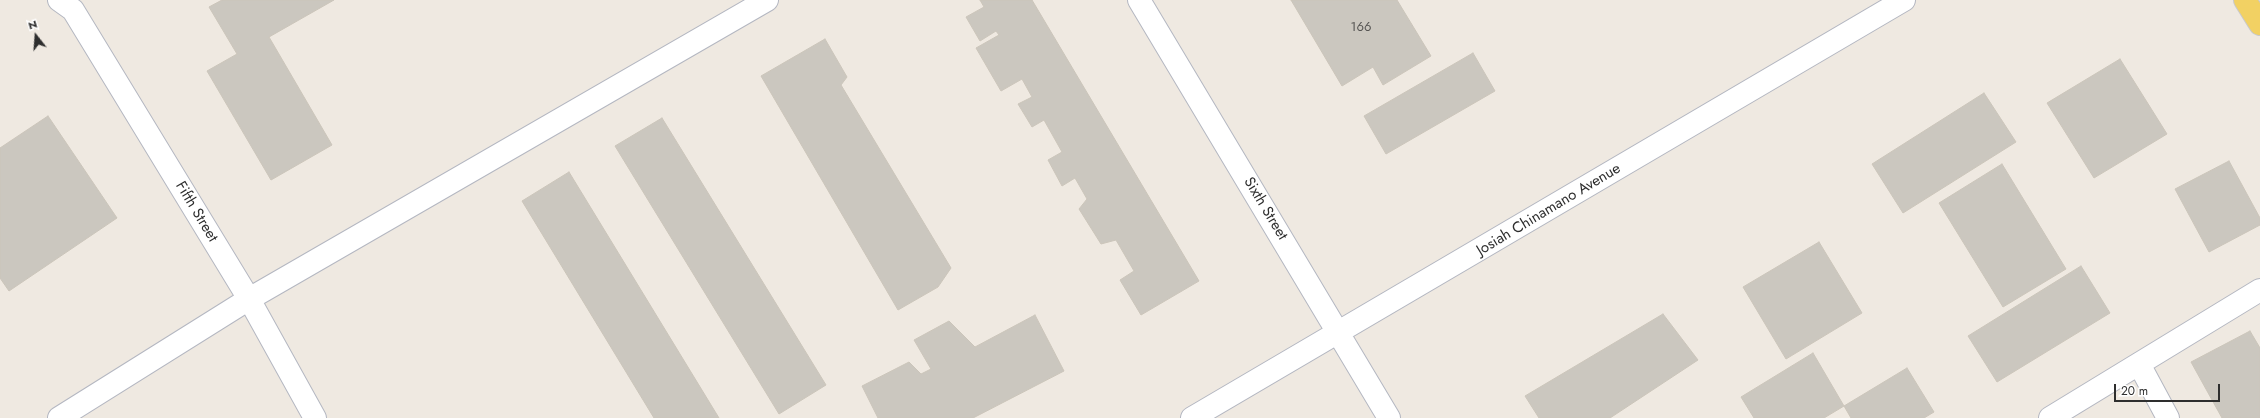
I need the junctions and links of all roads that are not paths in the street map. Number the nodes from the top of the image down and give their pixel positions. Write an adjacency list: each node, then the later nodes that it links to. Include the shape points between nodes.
1 (767, 0): 8 (street)
2 (1139, 0): 9 (street, Sixth Street)
3 (1904, 0): 9 (street, Josiah Chinamano Avenue)
4 (2245, 0): 6 (main road)
5 (68, 3): 8 (street, Fifth Street)
6 (2260, 24)
7 (2260, 290): 10 (street)
8 (249, 298): 11 (street); 12 (street, Fifth Street)
9 (1340, 333): 13 (street, Josiah Chinamano Avenue); 14 (street, Sixth Street)
10 (2139, 364): 15 (street); 16 (street)
11 (60, 418)
12 (315, 418)
13 (1192, 418)
14 (1389, 418)
15 (2050, 418)
16 (2168, 418)

